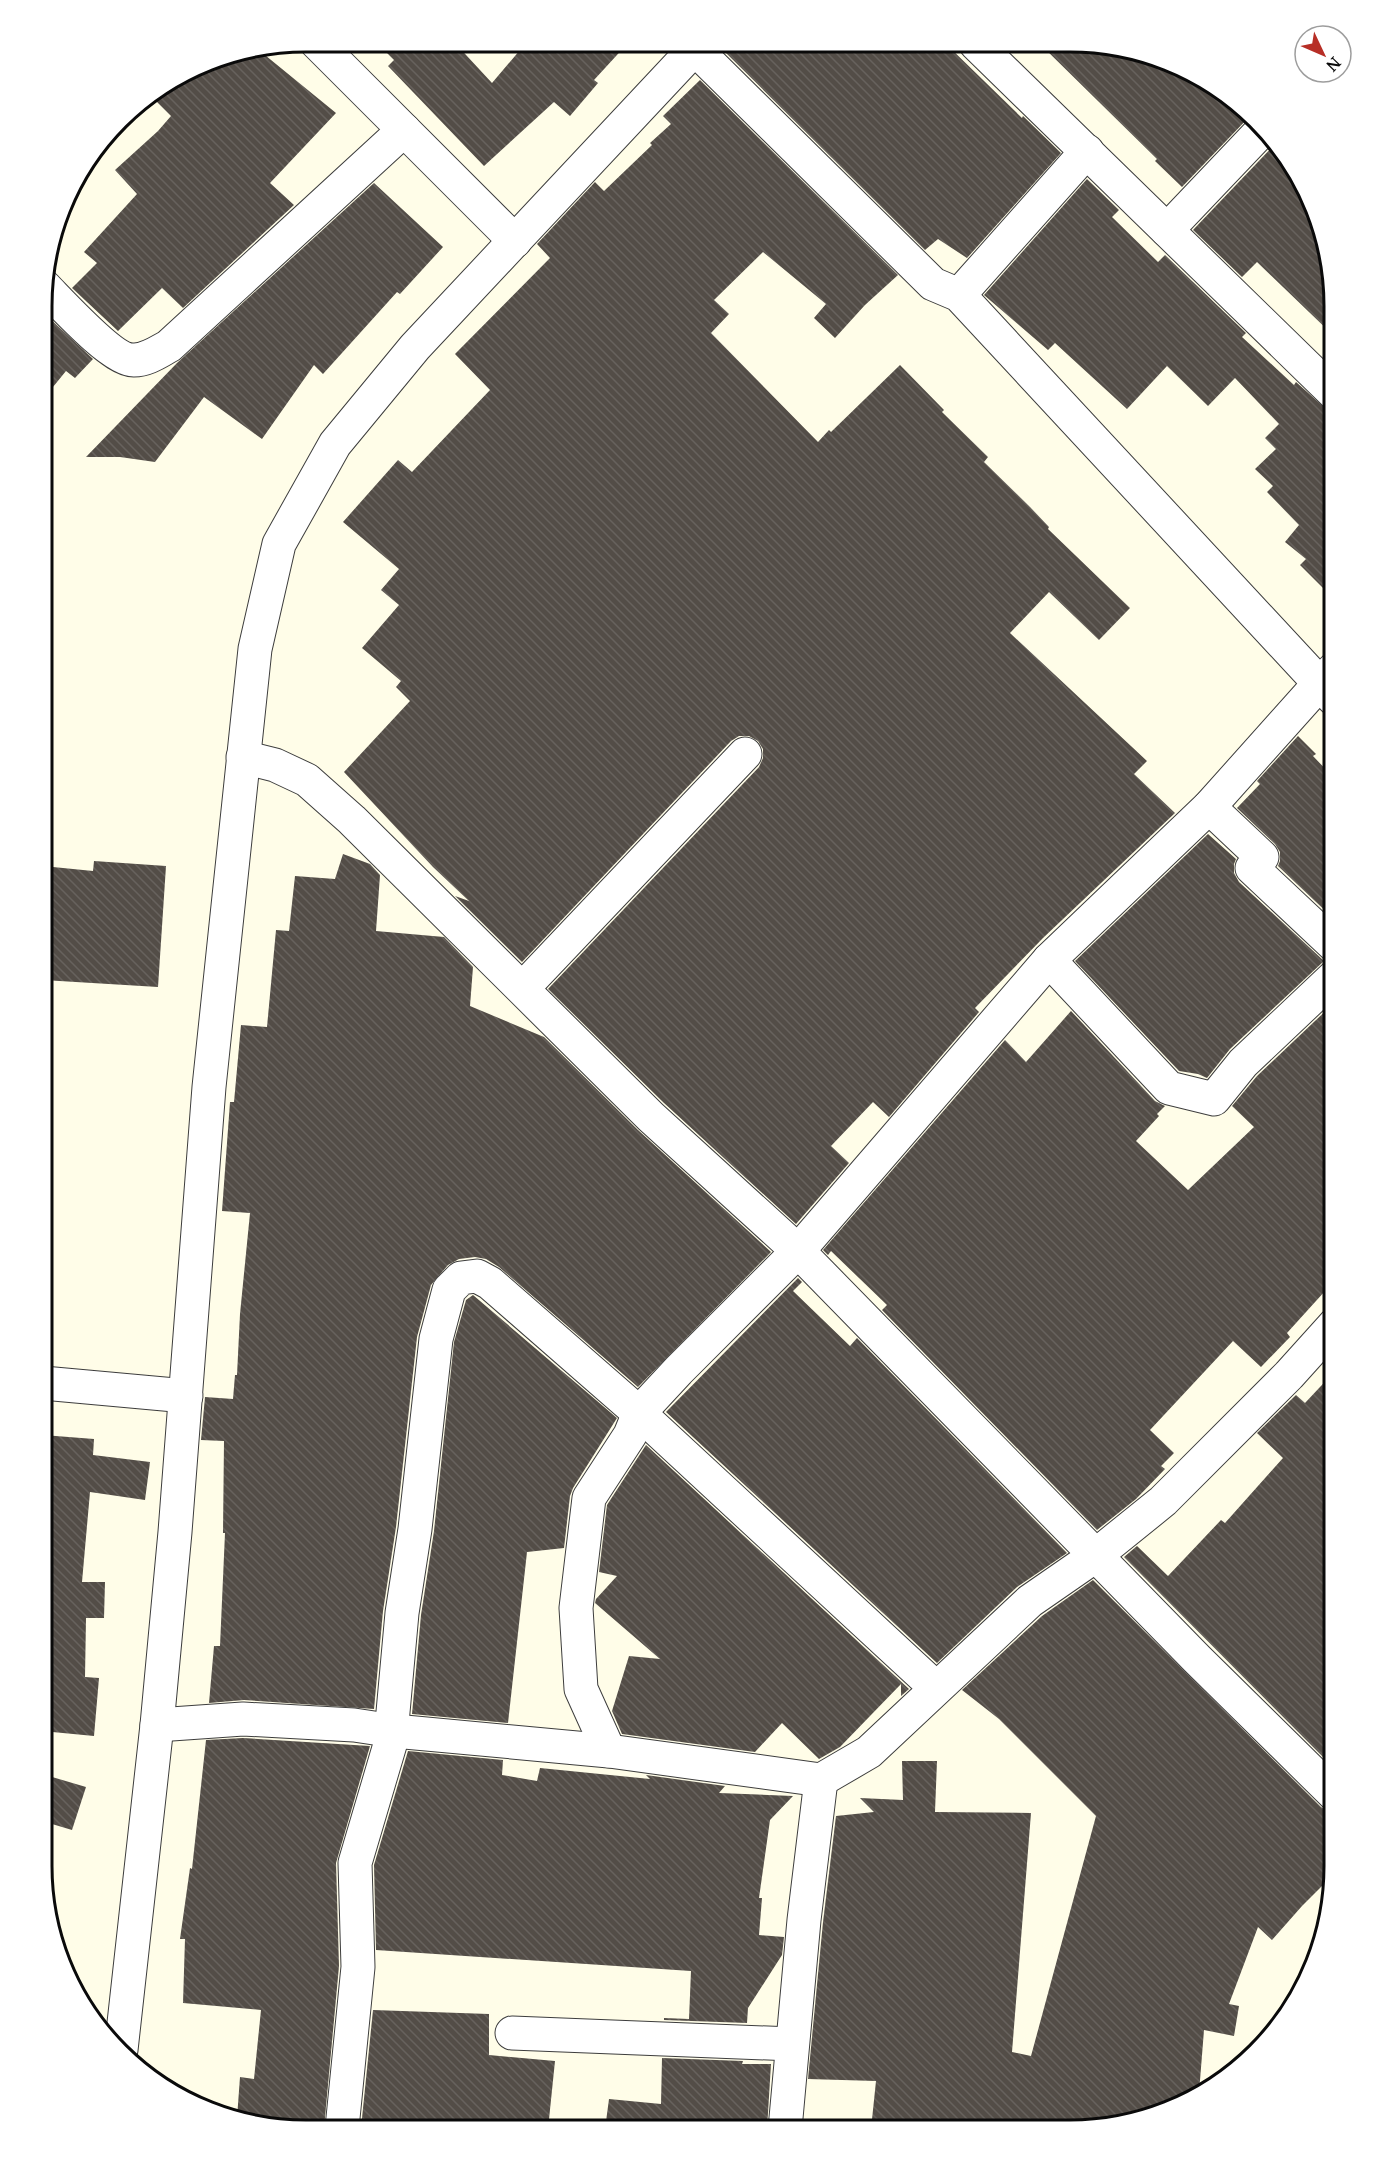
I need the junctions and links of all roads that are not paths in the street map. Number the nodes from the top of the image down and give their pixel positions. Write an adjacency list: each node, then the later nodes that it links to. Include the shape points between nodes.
1 (326, 52): 5 (street)
2 (688, 52): 9 (street)
3 (701, 52): 11 (street, via 933,284)
4 (984, 52): 7 (street)
5 (404, 129): 9 (street); 10 (street, via 169,346 147,358 133,361 115,354)
6 (1257, 135): 8 (street)
7 (1087, 151): 8 (street); 11 (street)
8 (1167, 230): 12 (street)
9 (515, 241): 16 (street, via 415,347 335,444 279,544 255,649)
10 (53, 294)
11 (958, 295): 13 (street)
12 (1324, 383)
13 (1324, 679)
14 (1324, 689): 17 (street)
15 (745, 754): 21 (street)
16 (243, 756): 21 (street, via 306,780); 25 (street, via 209,1087)
17 (1209, 807): 18 (street, via 1262,857 1252,868); 19 (street)
18 (1324, 936)
19 (1049, 960): 20 (street, via 1169,1088 1214,1099 1243,1063); 22 (street)
20 (1324, 986)
21 (523, 988): 22 (street, via 651,1117)
22 (798, 1251): 26 (street); 27 (street)
23 (1324, 1336): 27 (street, via 1163,1501)
24 (52, 1384): 25 (street)
25 (186, 1396): 29 (street)
26 (639, 1413): 28 (street); 30 (street, via 490,1283 477,1276 460,1278 448,1290 436,1339 402,1613); 31 (street, via 630,1435 589,1498 576,1608 581,1689)
27 (1095, 1556): 28 (street, via 1030,1601); 33 (street)
28 (936, 1688): 32 (street, via 869,1752)
29 (157, 1725): 30 (street, via 243,1719); 35 (street)
30 (394, 1731): 31 (street); 37 (street, via 355,1863 358,1967)
31 (609, 1751): 32 (street)
32 (821, 1780): 36 (street)
33 (1324, 1784)
34 (512, 2033): 36 (street)
35 (122, 2040)
36 (792, 2044): 38 (street)
37 (343, 2120)
38 (786, 2120)

